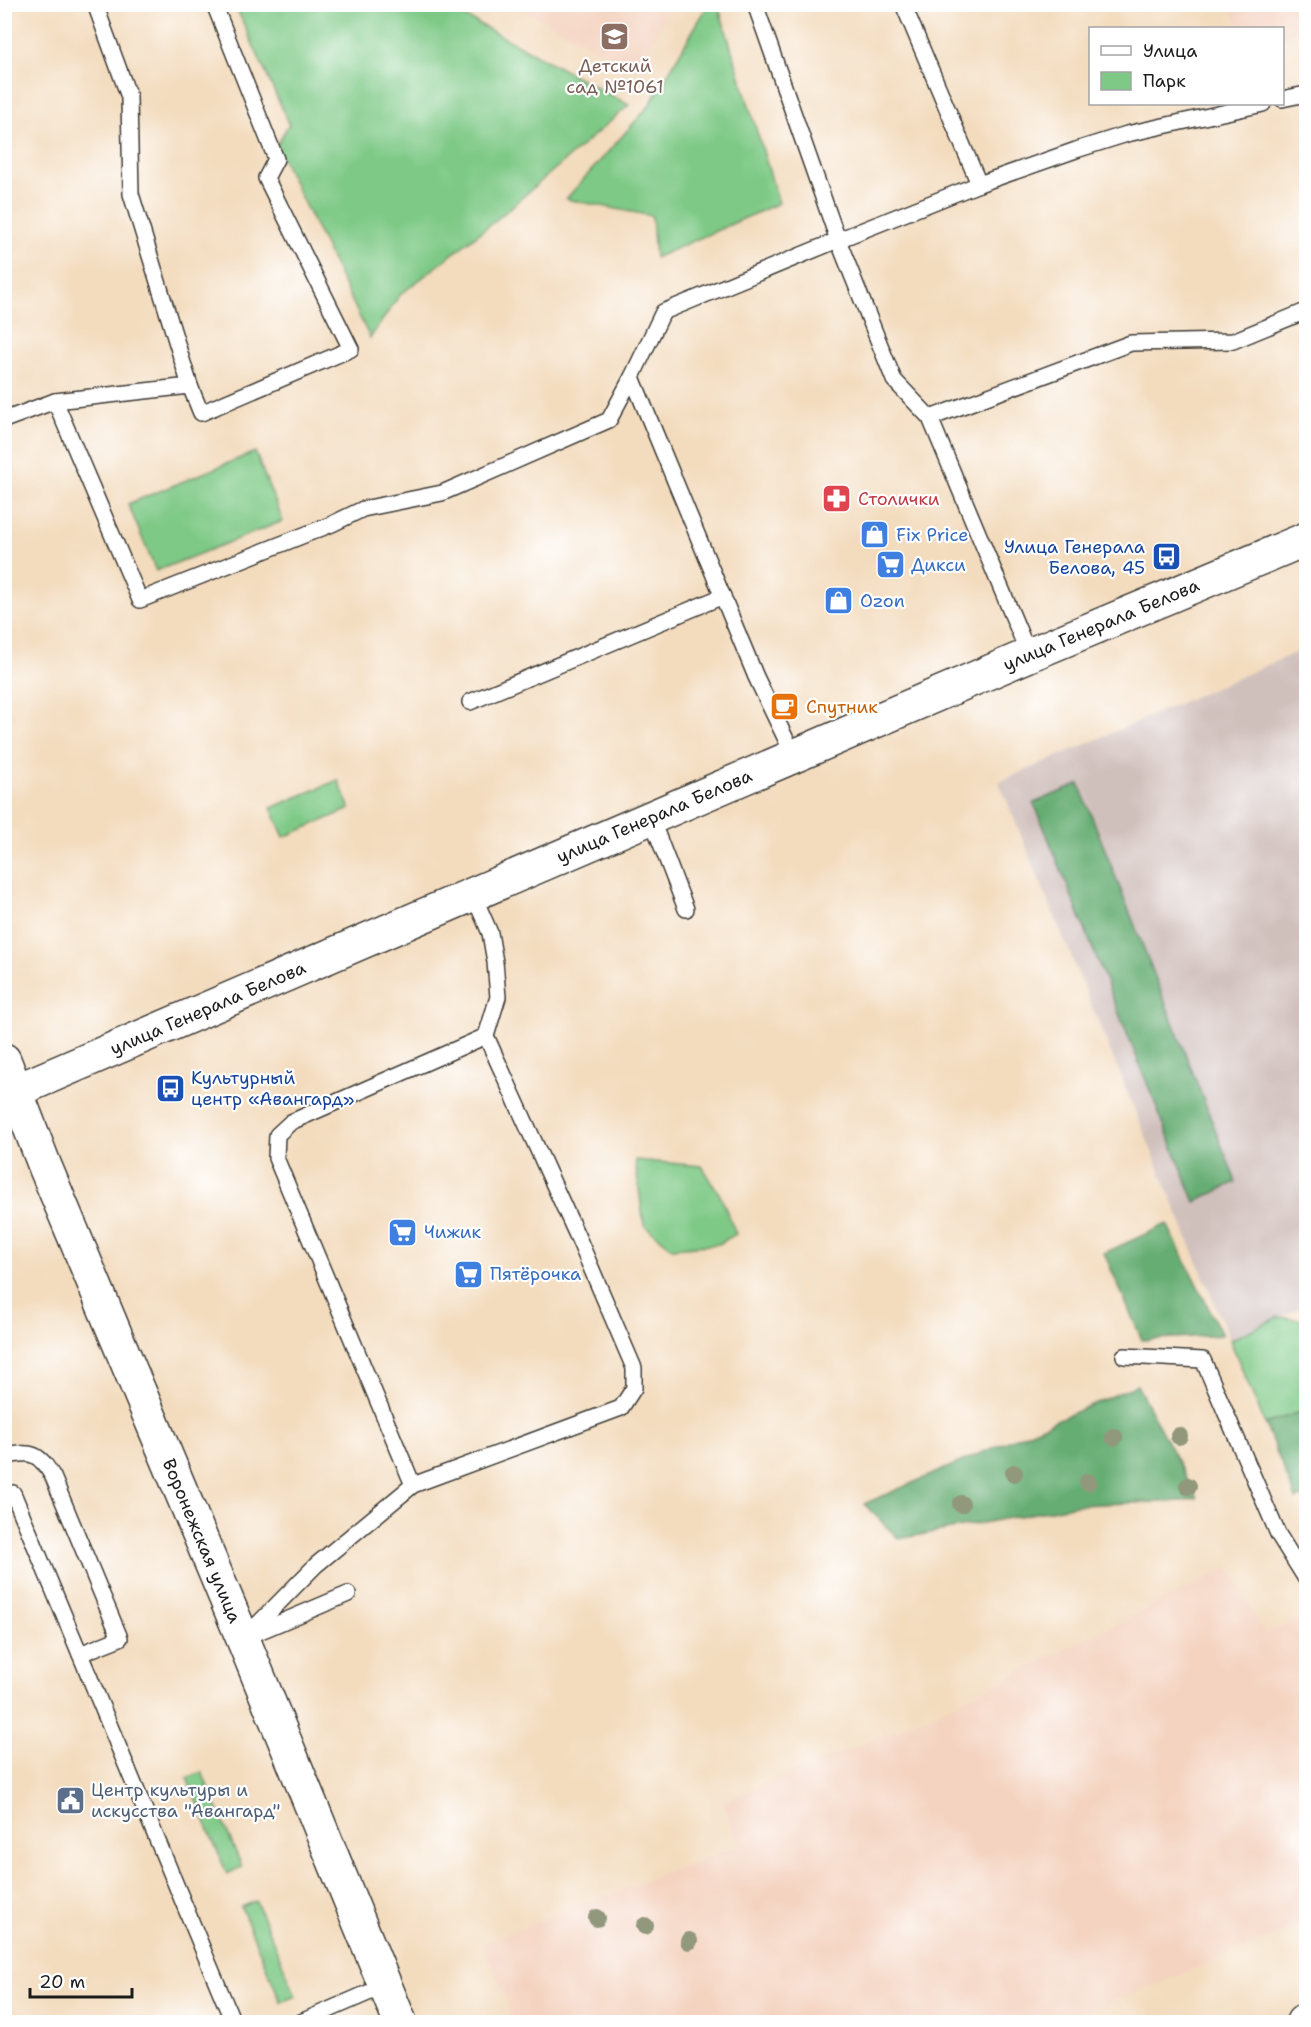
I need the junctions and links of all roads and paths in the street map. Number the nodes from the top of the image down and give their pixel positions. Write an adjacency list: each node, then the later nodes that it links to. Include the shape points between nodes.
1 (95, 4): 12 (lane, via 129,97 131,194)
2 (214, 4): 12 (lane, via 276,159 266,178 351,349 201,413)
3 (755, 4): 9 (lane)
4 (903, 4): 8 (lane)
5 (1306, 94): 6 (lane)
6 (1284, 99)
7 (1258, 105): 8 (lane, via 1127,134)
8 (979, 184): 9 (lane)
9 (838, 240): 11 (lane, via 663,312); 14 (lane, via 894,380)
10 (1306, 311): 14 (lane, via 1233,341 1131,343)
11 (632, 377): 13 (lane, via 609,420 442,493 363,509 140,600); 17 (lane)
12 (190, 386): 13 (lane)
13 (55, 401): 15 (lane)
14 (930, 418): 18 (lane)
15 (4, 420)
16 (1306, 539): 18 (street, улица Генерала Белова)
17 (723, 596): 19 (lane); 20 (lane)
18 (1029, 655): 20 (street, улица Генерала Белова)
19 (470, 702)
20 (794, 756): 21 (street, улица Генерала Белова)
21 (651, 818): 22 (street, улица Генерала Белова); 23 (lane)
22 (473, 894): 24 (lane, via 490,933 495,962 498,997); 26 (street, улица Генерала Белова)
23 (686, 909)
24 (486, 1036): 29 (lane, via 291,1122 277,1135 276,1158); 29 (lane, via 634,1368 633,1388 621,1408)
25 (4, 1060): 26 (street, Воронежская улица)
26 (10, 1093): 33 (street, Воронежская улица, via 49,1175)
27 (1124, 1356): 31 (lane, via 1203,1360 1278,1534)
28 (4, 1456): 34 (lane, via 24,1452 43,1460 120,1638)
29 (413, 1485): 33 (lane, via 316,1565)
30 (13, 1493): 34 (lane)
31 (1306, 1579)
32 (348, 1594): 33 (lane)
33 (243, 1639): 35 (street, Воронежская улица)
34 (80, 1654): 36 (lane)
35 (384, 1986): 37 (lane); 38 (street, Воронежская улица)
36 (233, 2022)
37 (301, 2022)
38 (400, 2022)

